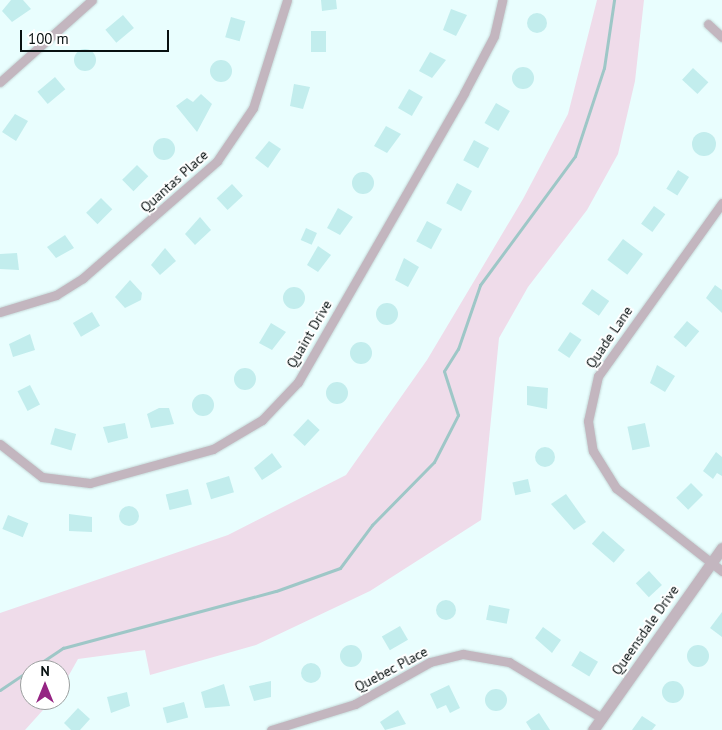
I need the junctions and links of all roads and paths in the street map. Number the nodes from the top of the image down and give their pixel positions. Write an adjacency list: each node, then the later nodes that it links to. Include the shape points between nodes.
1 (92, 0): 6 (street)
2 (287, 0): 8 (street, Quantas Place, via 252,108 217,161 83,278 56,294)
3 (502, 0): 9 (street, Quaint Drive, via 494,36 464,93 298,382 262,420 213,449 90,483 42,477)
4 (708, 24): 5 (street)
5 (722, 37)
6 (0, 82)
7 (722, 203): 11 (street, Quade Lane, via 598,376 588,421 593,451 606,477)
8 (0, 312)
9 (0, 444)
10 (722, 548): 11 (street, Queensdale Drive)
11 (710, 563): 12 (street, Quade Lane); 13 (street, Queensdale Drive)
12 (722, 572)
13 (602, 718): 14 (street, Quebec Place, via 509,662 463,654 430,662 354,704); 15 (street, Queensdale Drive)
14 (271, 730)
15 (593, 730)

